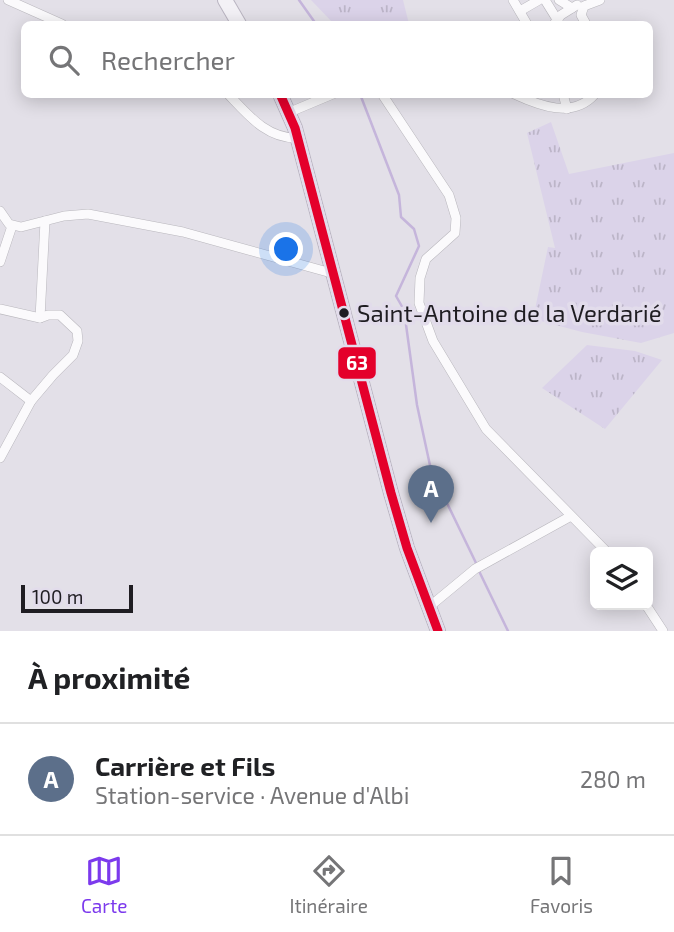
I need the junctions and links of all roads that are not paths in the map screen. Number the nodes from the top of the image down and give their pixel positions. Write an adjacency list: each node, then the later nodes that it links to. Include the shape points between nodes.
1 (9, 0): 10 (street)
2 (225, 0): 11 (main road)
3 (513, 0): 9 (street)
4 (539, 0): 9 (street)
5 (545, 0): 13 (street)
6 (559, 0): 8 (street)
7 (600, 0): 8 (street)
8 (576, 5): 13 (street); 14 (street)
9 (520, 11): 12 (street)
10 (55, 21)
11 (237, 21)
12 (525, 21)
13 (560, 21)
14 (584, 21)
15 (232, 98): 24 (street, via 264,129)
16 (282, 98): 23 (main road)
17 (323, 98): 23 (street)
18 (385, 98): 35 (street, via 454,208 455,233 426,259 420,278 419,303 433,341 486,429)
19 (523, 98): 22 (street)
20 (564, 98): 22 (street)
21 (590, 98): 22 (street, via 580,107)
22 (567, 109)
23 (290, 112): 24 (main road)
24 (298, 138): 29 (main road)
25 (0, 211): 27 (street)
26 (46, 221): 27 (street); 29 (street, via 89,214 183,232); 31 (street)
27 (12, 226): 28 (street)
28 (0, 262)
29 (335, 274): 37 (main road, via 391,493)
30 (0, 309): 31 (street)
31 (40, 318): 33 (street, via 66,318 77,331 78,341 73,355)
32 (0, 377): 33 (street)
33 (31, 401): 34 (street)
34 (0, 458)
35 (571, 516): 36 (street); 37 (street, via 477,568)
36 (602, 547)
37 (429, 607): 39 (main road)
38 (649, 610): 40 (street)
39 (438, 631)
40 (663, 631)

